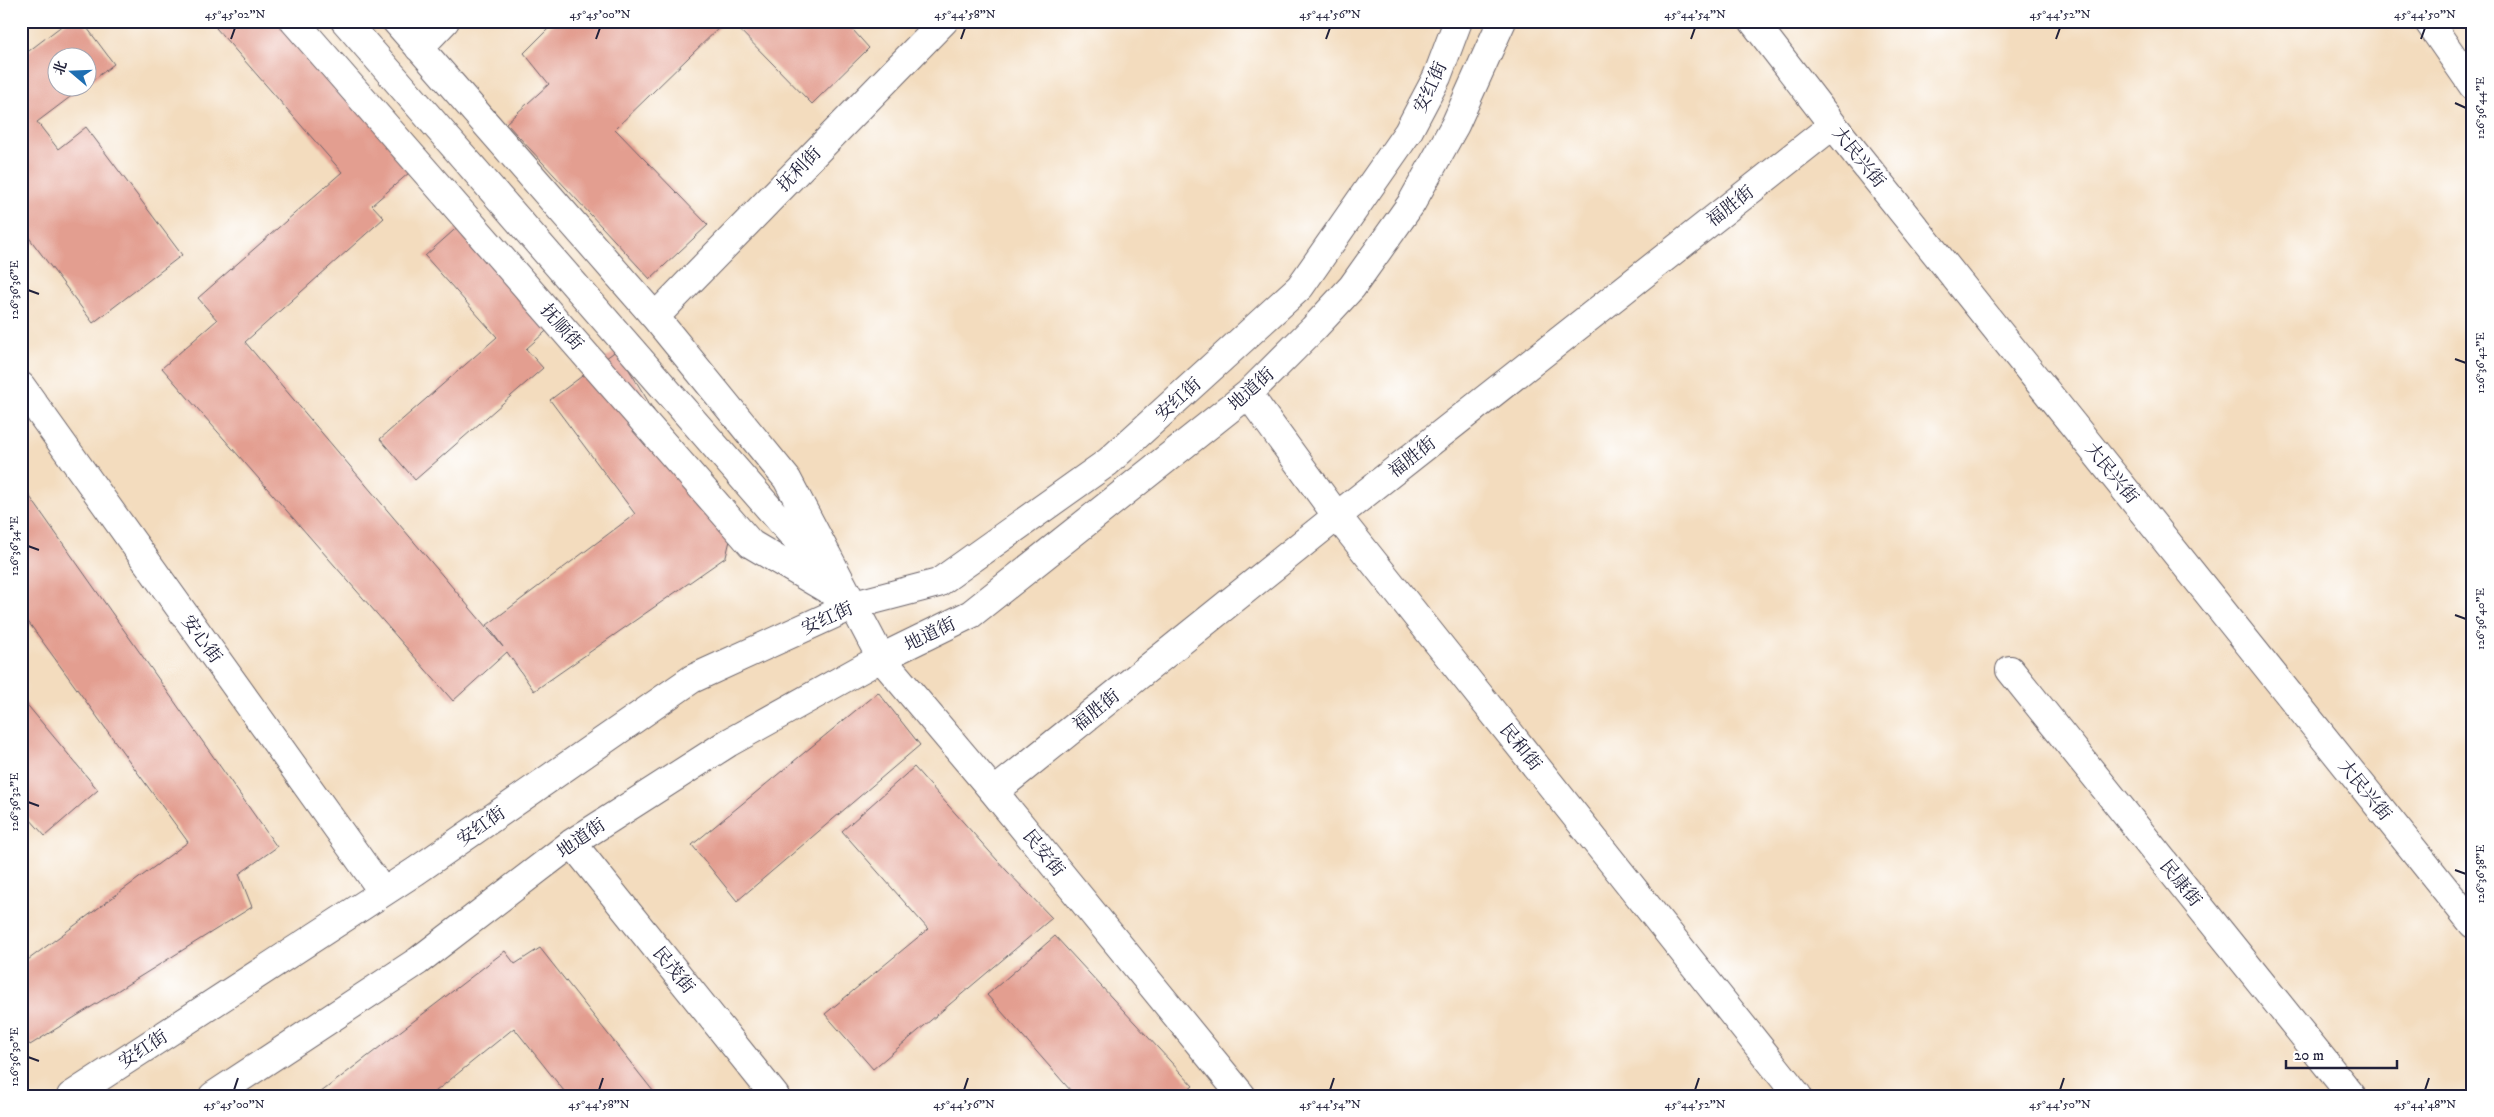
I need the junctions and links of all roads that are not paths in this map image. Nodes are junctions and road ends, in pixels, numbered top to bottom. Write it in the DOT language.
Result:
graph roads {
  1 [pos="294,21"];
  2 [pos="345,21"];
  3 [pos="396,21"];
  4 [pos="445,21"];
  5 [pos="944,21"];
  6 [pos="1458,21"];
  7 [pos="1502,21"];
  8 [pos="1753,21"];
  9 [pos="2428,21"];
  10 [pos="419,48"];
  11 [pos="2473,86"];
  12 [pos="1833,125"];
  13 [pos="655,317"];
  14 [pos="21,386"];
  15 [pos="1248,394"];
  16 [pos="1337,516"];
  17 [pos="854,605"];
  18 [pos="881,658"];
  19 [pos="2010,670"];
  20 [pos="994,792"];
  21 [pos="572,844"];
  22 [pos="384,892"];
  23 [pos="2473,924"];
  24 [pos="71,1096"];
  25 [pos="213,1096"];
  26 [pos="775,1096"];
  27 [pos="1242,1096"];
  28 [pos="1798,1096"];
  29 [pos="2352,1096"];
  1 -- 17 [label="main road, 抚顺街"];
  2 -- 17 [label="main road"];
  3 -- 10 [label="main road"];
  4 -- 10 [label="main road"];
  5 -- 13 [label="main road, 抚利街"];
  6 -- 17 [label="main road, 安红街"];
  7 -- 15 [label="main road, 地道街"];
  8 -- 12 [label="main road, 大民兴街"];
  9 -- 11 [label="main road"];
  10 -- 13 [label="main road"];
  12 -- 16 [label="main road, 福胜街"];
  12 -- 23 [label="main road, 大民兴街"];
  13 -- 17 [label="main road"];
  14 -- 22 [label="main road, 安心街"];
  15 -- 16 [label="main road, 民和街"];
  15 -- 18 [label="main road, 地道街"];
  16 -- 20 [label="main road, 福胜街"];
  16 -- 28 [label="main road, 民和街"];
  17 -- 18 [label="main road, 民安街"];
  17 -- 22 [label="main road, 安红街"];
  18 -- 20 [label="main road, 民安街"];
  18 -- 21 [label="main road, 地道街"];
  19 -- 29 [label="main road, 民康街"];
  20 -- 27 [label="main road, 民安街"];
  21 -- 25 [label="main road, 地道街"];
  21 -- 26 [label="main road, 民茂街"];
  22 -- 24 [label="main road, 安红街"];
}
